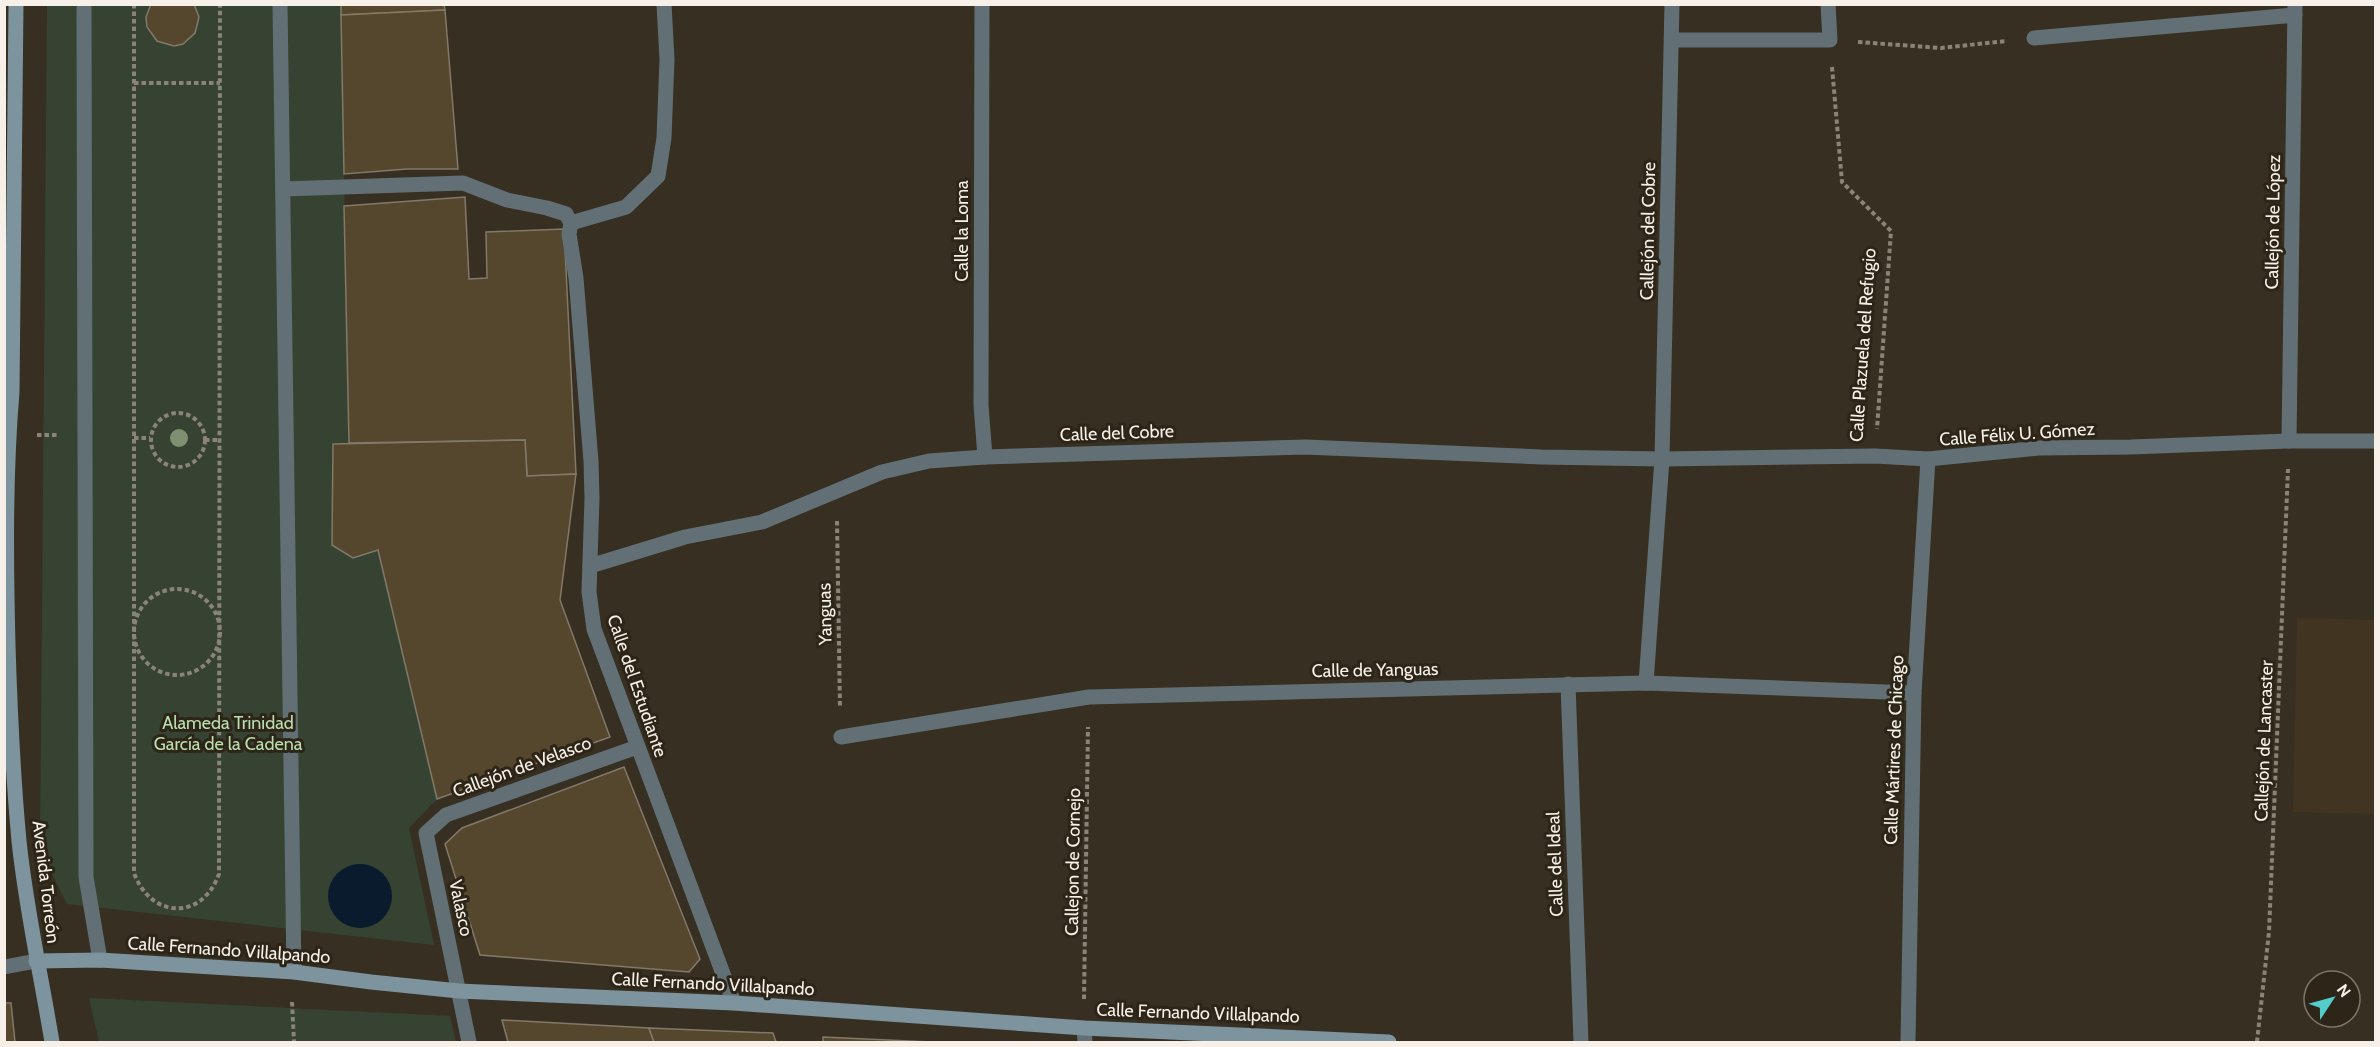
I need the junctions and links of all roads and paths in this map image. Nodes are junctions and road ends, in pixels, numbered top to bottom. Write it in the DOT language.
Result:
graph roads {
  1 [pos="16,4"];
  2 [pos="84,4"];
  3 [pos="134,4"];
  4 [pos="220,4"];
  5 [pos="280,4"];
  6 [pos="664,4"];
  7 [pos="982,4"];
  8 [pos="1672,4"];
  9 [pos="1828,4"];
  10 [pos="2295,10"];
  11 [pos="2034,38"];
  12 [pos="1672,40"];
  13 [pos="1830,40"];
  14 [pos="134,83"];
  15 [pos="220,83"];
  16 [pos="283,189"];
  17 [pos="571,223"];
  18 [pos="8,391"];
  19 [pos="134,438"];
  20 [pos="150,438"];
  21 [pos="205,440"];
  22 [pos="220,440"];
  23 [pos="2289,441"];
  24 [pos="2376,441"];
  25 [pos="1875,456"];
  26 [pos="985,457"];
  27 [pos="1662,459"];
  28 [pos="1929,459"];
  29 [pos="837,490"];
  30 [pos="590,566"];
  31 [pos="134,630"];
  32 [pos="220,634"];
  33 [pos="1646,683"];
  34 [pos="1568,684"];
  35 [pos="1914,693"];
  36 [pos="1089,697"];
  37 [pos="841,737"];
  38 [pos="637,747"];
  39 [pos="426,833"];
  40 [pos="100,960"];
  41 [pos="36,962"];
  42 [pos="4,967"];
  43 [pos="294,972"];
  44 [pos="459,991"];
  45 [pos="291,1001"];
  46 [pos="734,1003"];
  47 [pos="1084,1035"];
  48 [pos="52,1042"];
  49 [pos="294,1042"];
  50 [pos="470,1042"];
  51 [pos="1389,1042"];
  52 [pos="1581,1042"];
  53 [pos="1908,1042"];
  54 [pos="2257,1042"];
  1 -- 18 [label="street, Avenida Torreón"];
  2 -- 40 [label="street"];
  3 -- 14 [label="path"];
  4 -- 15 [label="path"];
  5 -- 16 [label="street"];
  6 -- 17 [label="street"];
  7 -- 26 [label="street, Calle la Loma"];
  8 -- 12 [label="street, Callejón del Cobre"];
  9 -- 13 [label="street"];
  10 -- 11 [label="street"];
  10 -- 23 [label="street, Callejón de López"];
  11 -- 13 [label="path"];
  12 -- 13 [label="street"];
  12 -- 27 [label="street, Callejón del Cobre"];
  13 -- 25 [label="path, Calle Plazuela del Refugio"];
  14 -- 15 [label="path"];
  14 -- 19 [label="path"];
  15 -- 22 [label="path"];
  16 -- 17 [label="street"];
  16 -- 43 [label="street"];
  17 -- 30 [label="street, Calle del Estudiante"];
  18 -- 41 [label="street, Avenida Torreón"];
  19 -- 20 [label="path"];
  19 -- 31 [label="path"];
  20 -- 21 [label="path"];
  20 -- 21 [label="path"];
  21 -- 22 [label="path"];
  22 -- 32 [label="path"];
  23 -- 24 [label="street, Calle Félix U. Gómez"];
  23 -- 28 [label="street, Calle Félix U. Gómez"];
  23 -- 54 [label="path, Callejón de Lancaster"];
  25 -- 27 [label="street, Calle Félix U. Gómez"];
  25 -- 28 [label="street, Calle Félix U. Gómez"];
  26 -- 27 [label="street, Calle del Cobre"];
  26 -- 29 [label="street, Calle del Cobre"];
  27 -- 33 [label="street"];
  28 -- 35 [label="street, Calle Mártires de Chicago"];
  29 -- 30 [label="street, Calle del Cobre"];
  29 -- 37 [label="path, Yanguas"];
  30 -- 38 [label="street, Calle del Estudiante"];
  31 -- 32 [label="path"];
  31 -- 32 [label="path"];
  31 -- 32 [label="path"];
  33 -- 34 [label="street, Calle de Yanguas"];
  33 -- 35 [label="street, Calle de Yanguas"];
  34 -- 36 [label="street, Calle de Yanguas"];
  34 -- 52 [label="street, Calle del Ideal"];
  35 -- 53 [label="street, Calle Mártires de Chicago"];
  36 -- 37 [label="street, Calle de Yanguas"];
  36 -- 47 [label="path, Callejon de Cornejo"];
  38 -- 39 [label="street, Callejón de Velasco"];
  38 -- 46 [label="street, Calle del Estudiante"];
  39 -- 44 [label="street, Valasco"];
  40 -- 41 [label="street, Calle Fernando Villalpando"];
  40 -- 43 [label="street, Calle Fernando Villalpando"];
  41 -- 42 [label="street"];
  41 -- 48 [label="street, Avenida Torreón"];
  43 -- 44 [label="street, Calle Fernando Villalpando"];
  44 -- 46 [label="street, Calle Fernando Villalpando"];
  44 -- 50 [label="street, Valasco"];
  45 -- 49 [label="path"];
  46 -- 47 [label="street, Calle Fernando Villalpando"];
  47 -- 51 [label="street, Calle Fernando Villalpando"];
}
